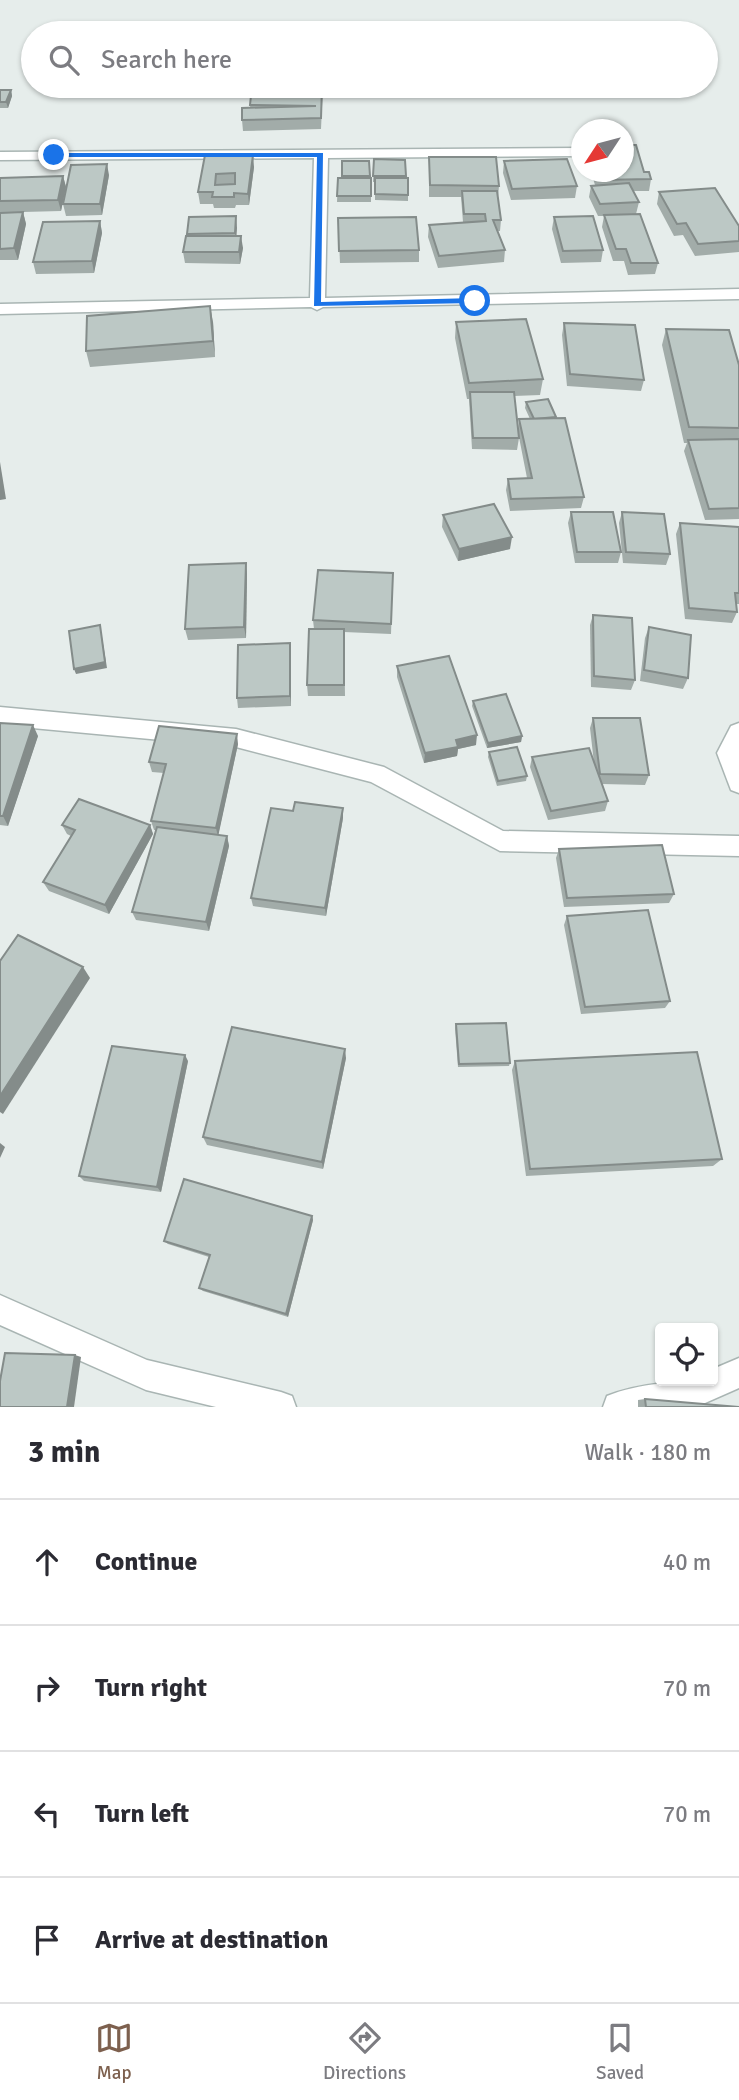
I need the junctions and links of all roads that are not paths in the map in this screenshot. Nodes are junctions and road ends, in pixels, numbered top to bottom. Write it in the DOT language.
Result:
graph roads {
  1 [pos="571,152"];
  2 [pos="321,155"];
  3 [pos="0,156"];
  4 [pos="739,295"];
  5 [pos="317,304"];
  6 [pos="0,309"];
  7 [pos="0,716"];
  8 [pos="739,732"];
  9 [pos="739,783"];
  10 [pos="739,846"];
  11 [pos="0,1310"];
  12 [pos="739,1373"];
  13 [pos="281,1407"];
  14 [pos="618,1407"];
  1 -- 2 [label="street"];
  2 -- 3 [label="street"];
  2 -- 5 [label="street"];
  4 -- 5 [label="street"];
  5 -- 6 [label="street"];
  7 -- 10 [label="street"];
  8 -- 9 [label="street"];
  11 -- 13 [label="street"];
  12 -- 14 [label="street"];
}
